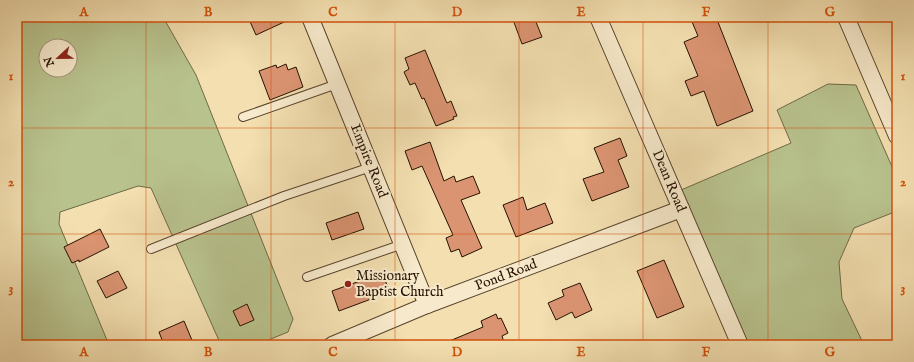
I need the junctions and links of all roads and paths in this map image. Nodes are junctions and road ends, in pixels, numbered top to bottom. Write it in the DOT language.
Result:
graph roads {
  1 [pos="310,17"];
  2 [pos="598,17"];
  3 [pos="846,17"];
  4 [pos="337,84"];
  5 [pos="243,117"];
  6 [pos="897,136"];
  7 [pos="371,167"];
  8 [pos="681,209"];
  9 [pos="403,244"];
  10 [pos="151,249"];
  11 [pos="307,278"];
  12 [pos="427,305"];
  13 [pos="332,345"];
  14 [pos="740,345"];
  1 -- 4 [label="street, Empire Road"];
  2 -- 8 [label="street, Dean Road"];
  3 -- 6 [label="street"];
  4 -- 5 [label="lane"];
  4 -- 7 [label="street, Empire Road"];
  7 -- 9 [label="street, Empire Road"];
  7 -- 10 [label="lane"];
  8 -- 12 [label="street, Pond Road"];
  8 -- 14 [label="street, Dean Road"];
  9 -- 11 [label="lane"];
  9 -- 12 [label="street, Empire Road"];
  12 -- 13 [label="street, Pond Road"];
}
